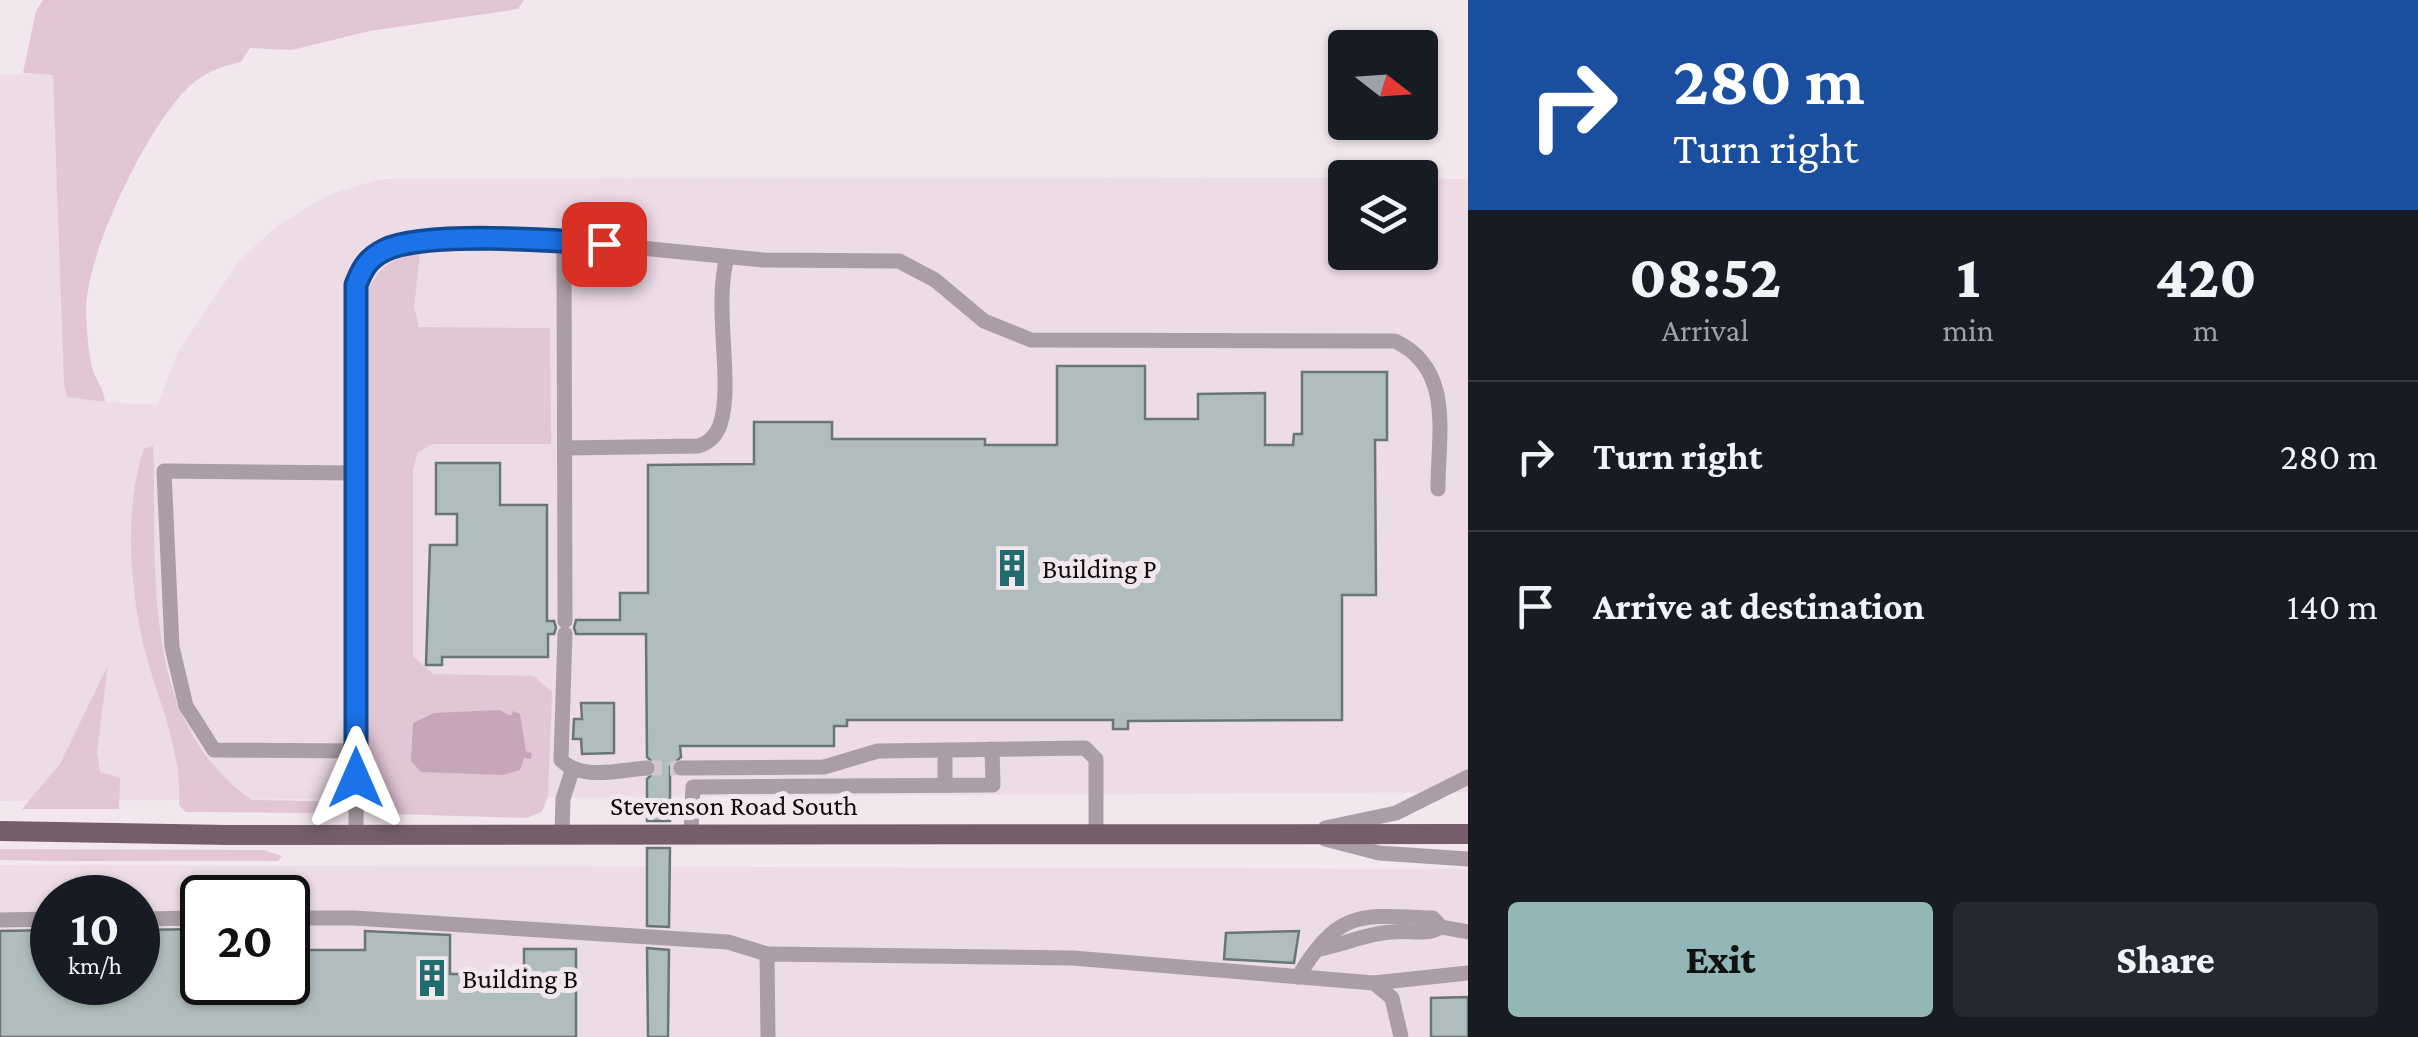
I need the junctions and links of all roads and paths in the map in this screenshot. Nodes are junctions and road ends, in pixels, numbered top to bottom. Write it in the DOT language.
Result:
graph roads {
  1 [pos="564,243"];
  2 [pos="727,258"];
  3 [pos="565,448"];
  4 [pos="356,472"];
  5 [pos="1438,489"];
  6 [pos="562,744"];
  7 [pos="992,749"];
  8 [pos="944,750"];
  9 [pos="356,751"];
  10 [pos="647,768"];
  11 [pos="681,768"];
  12 [pos="572,770"];
  13 [pos="596,771"];
  14 [pos="1468,777"];
  15 [pos="945,785"];
  16 [pos="0,831"];
  17 [pos="356,832"];
  18 [pos="562,832"];
  19 [pos="691,832"];
  20 [pos="1096,833"];
  21 [pos="1302,833"];
  22 [pos="1468,834"];
  23 [pos="1468,859"];
  24 [pos="310,918"];
  25 [pos="30,919"];
  26 [pos="0,920"];
  27 [pos="1468,932"];
  28 [pos="767,954"];
  29 [pos="1468,973"];
  30 [pos="1298,977"];
  31 [pos="1374,983"];
  32 [pos="768,1037"];
  33 [pos="1402,1037"];
  1 -- 2 [label="lane"];
  1 -- 3 [label="lane"];
  1 -- 4 [label="lane"];
  2 -- 3 [label="lane"];
  2 -- 5 [label="lane"];
  3 -- 6 [label="lane"];
  4 -- 9 [label="lane"];
  4 -- 9 [label="lane"];
  6 -- 12 [label="lane"];
  6 -- 13 [label="lane"];
  7 -- 8 [label="lane"];
  7 -- 15 [label="lane"];
  7 -- 20 [label="lane"];
  8 -- 11 [label="lane"];
  8 -- 15 [label="lane"];
  9 -- 17 [label="lane"];
  10 -- 13 [label="lane"];
  12 -- 13 [label="lane"];
  12 -- 18 [label="lane"];
  14 -- 21 [label="lane"];
  15 -- 19 [label="lane"];
  16 -- 17 [label="main road, Stevenson Road South"];
  17 -- 18 [label="main road, Stevenson Road South"];
  18 -- 19 [label="main road, Stevenson Road South"];
  19 -- 20 [label="main road, Stevenson Road South"];
  20 -- 21 [label="main road, Stevenson Road South"];
  21 -- 22 [label="main road, Stevenson Road South"];
  21 -- 23 [label="lane"];
  24 -- 28 [label="lane"];
  25 -- 26 [label="lane"];
  27 -- 30 [label="lane"];
  28 -- 30 [label="lane"];
  28 -- 32 [label="lane"];
  29 -- 31 [label="lane"];
  30 -- 31 [label="lane"];
  31 -- 33 [label="lane"];
}
